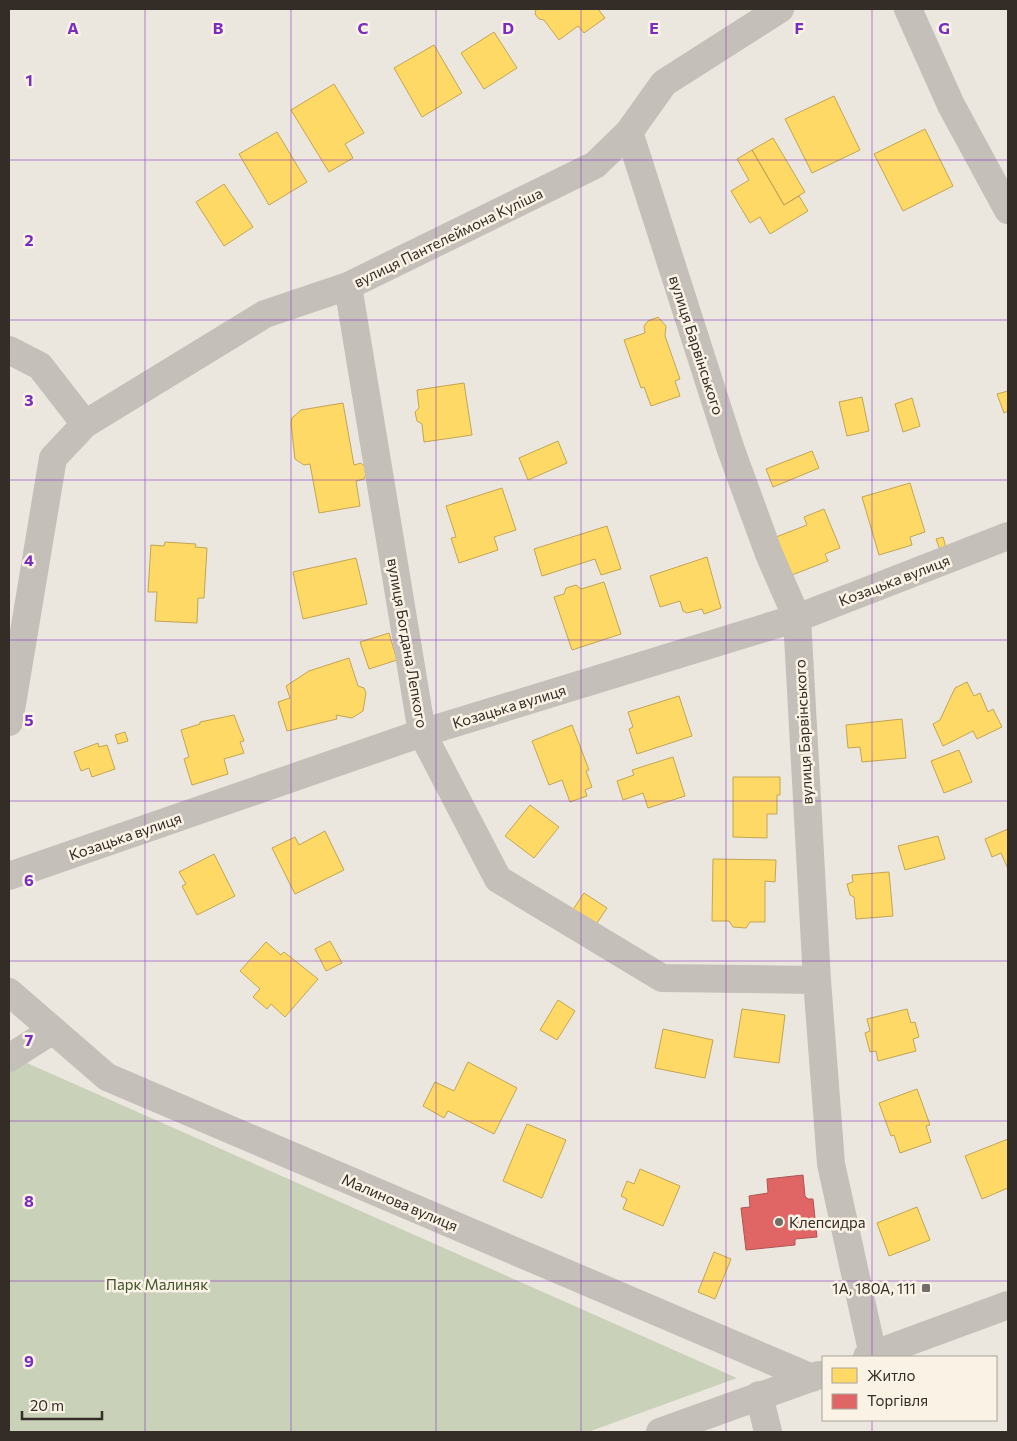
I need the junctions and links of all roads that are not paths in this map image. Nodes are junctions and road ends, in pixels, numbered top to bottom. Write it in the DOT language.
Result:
graph roads {
  1 [pos="780,9"];
  2 [pos="908,9"];
  3 [pos="630,132"];
  4 [pos="1008,210"];
  5 [pos="348,286"];
  6 [pos="9,350"];
  7 [pos="85,424"];
  8 [pos="1008,536"];
  9 [pos="797,618"];
  10 [pos="9,722"];
  11 [pos="422,733"];
  12 [pos="9,876"];
  13 [pos="817,980"];
  14 [pos="9,992"];
  15 [pos="53,1030"];
  16 [pos="9,1058"];
  17 [pos="1008,1305"];
  18 [pos="870,1356"];
  19 [pos="818,1376"];
  20 [pos="759,1395"];
  21 [pos="660,1432"];
  22 [pos="768,1432"];
  1 -- 3 [label="street, вулиця Пантелеймона Куліша"];
  2 -- 4 [label="street"];
  3 -- 5 [label="street, вулиця Пантелеймона Куліша"];
  3 -- 9 [label="street, вулиця Барвінського"];
  5 -- 7 [label="street, вулиця Пантелеймона Куліша"];
  5 -- 11 [label="street, вулиця Богдана Лепкого"];
  6 -- 7 [label="street"];
  7 -- 10 [label="street"];
  8 -- 9 [label="street, Козацька вулиця"];
  9 -- 11 [label="street, Козацька вулиця"];
  9 -- 13 [label="street, вулиця Барвінського"];
  11 -- 12 [label="street, Козацька вулиця"];
  11 -- 13 [label="street, вулиця Богдана Лепкого"];
  13 -- 18 [label="street, вулиця Барвінського"];
  14 -- 15 [label="street, Малинова вулиця"];
  15 -- 16 [label="street"];
  15 -- 19 [label="street, Малинова вулиця"];
  17 -- 18 [label="street"];
  19 -- 20 [label="street"];
  20 -- 21 [label="street"];
  20 -- 22 [label="street"];
}
